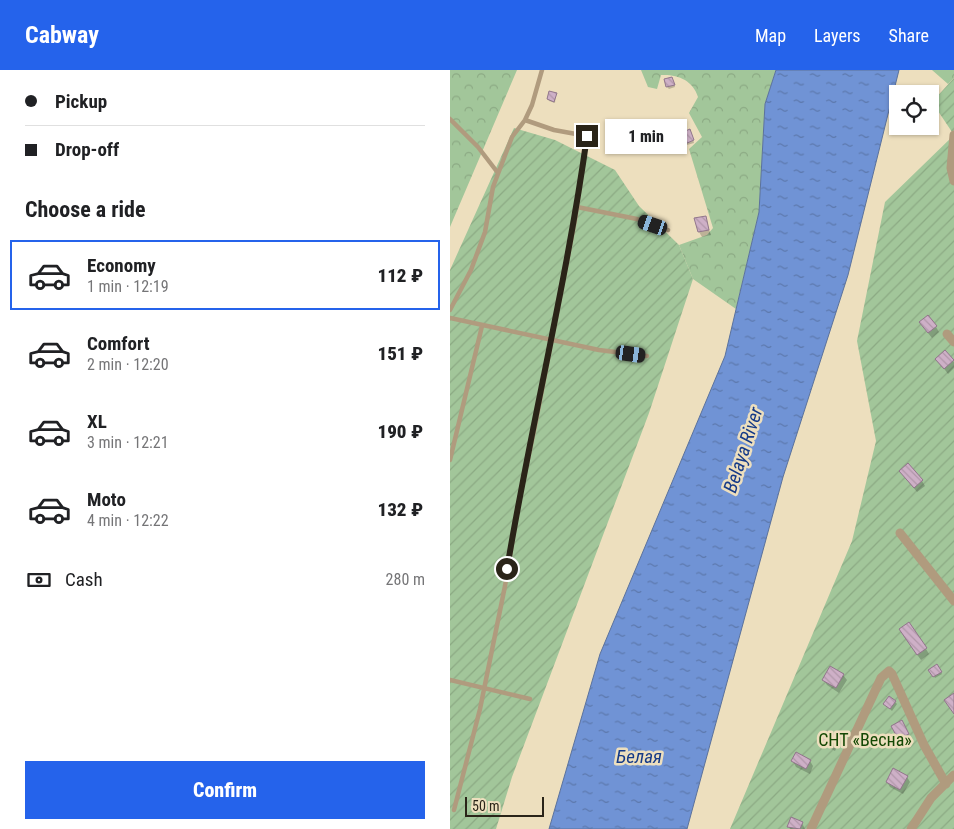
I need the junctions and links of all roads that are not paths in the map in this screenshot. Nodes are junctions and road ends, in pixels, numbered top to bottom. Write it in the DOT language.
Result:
graph roads {
  1 [pos="542,70"];
  2 [pos="450,119"];
  3 [pos="525,120"];
  4 [pos="954,135"];
  5 [pos="498,173"];
  6 [pos="954,181"];
  7 [pos="577,206"];
  8 [pos="668,230"];
  9 [pos="450,310"];
  10 [pos="450,318"];
  11 [pos="482,326"];
  12 [pos="948,334"];
  13 [pos="551,339"];
  14 [pos="954,342"];
  15 [pos="646,356"];
  16 [pos="450,460"];
  17 [pos="900,533"];
  18 [pos="954,601"];
  19 [pos="450,680"];
  20 [pos="483,688"];
  21 [pos="530,699"];
  22 [pos="954,775"];
  23 [pos="946,784"];
  24 [pos="454,810"];
  25 [pos="811,829"];
  26 [pos="911,829"];
  1 -- 3 [label="lane"];
  2 -- 5 [label="lane"];
  3 -- 5 [label="lane"];
  3 -- 7 [label="lane"];
  4 -- 6 [label="street"];
  5 -- 9 [label="lane"];
  7 -- 8 [label="lane"];
  7 -- 13 [label="lane"];
  10 -- 11 [label="lane"];
  11 -- 13 [label="lane"];
  11 -- 16 [label="lane"];
  12 -- 14 [label="street"];
  13 -- 15 [label="lane"];
  13 -- 20 [label="lane"];
  17 -- 18 [label="street"];
  19 -- 20 [label="lane"];
  20 -- 21 [label="lane"];
  20 -- 24 [label="lane"];
  22 -- 23 [label="street"];
  23 -- 25 [label="street"];
  23 -- 26 [label="street"];
}
